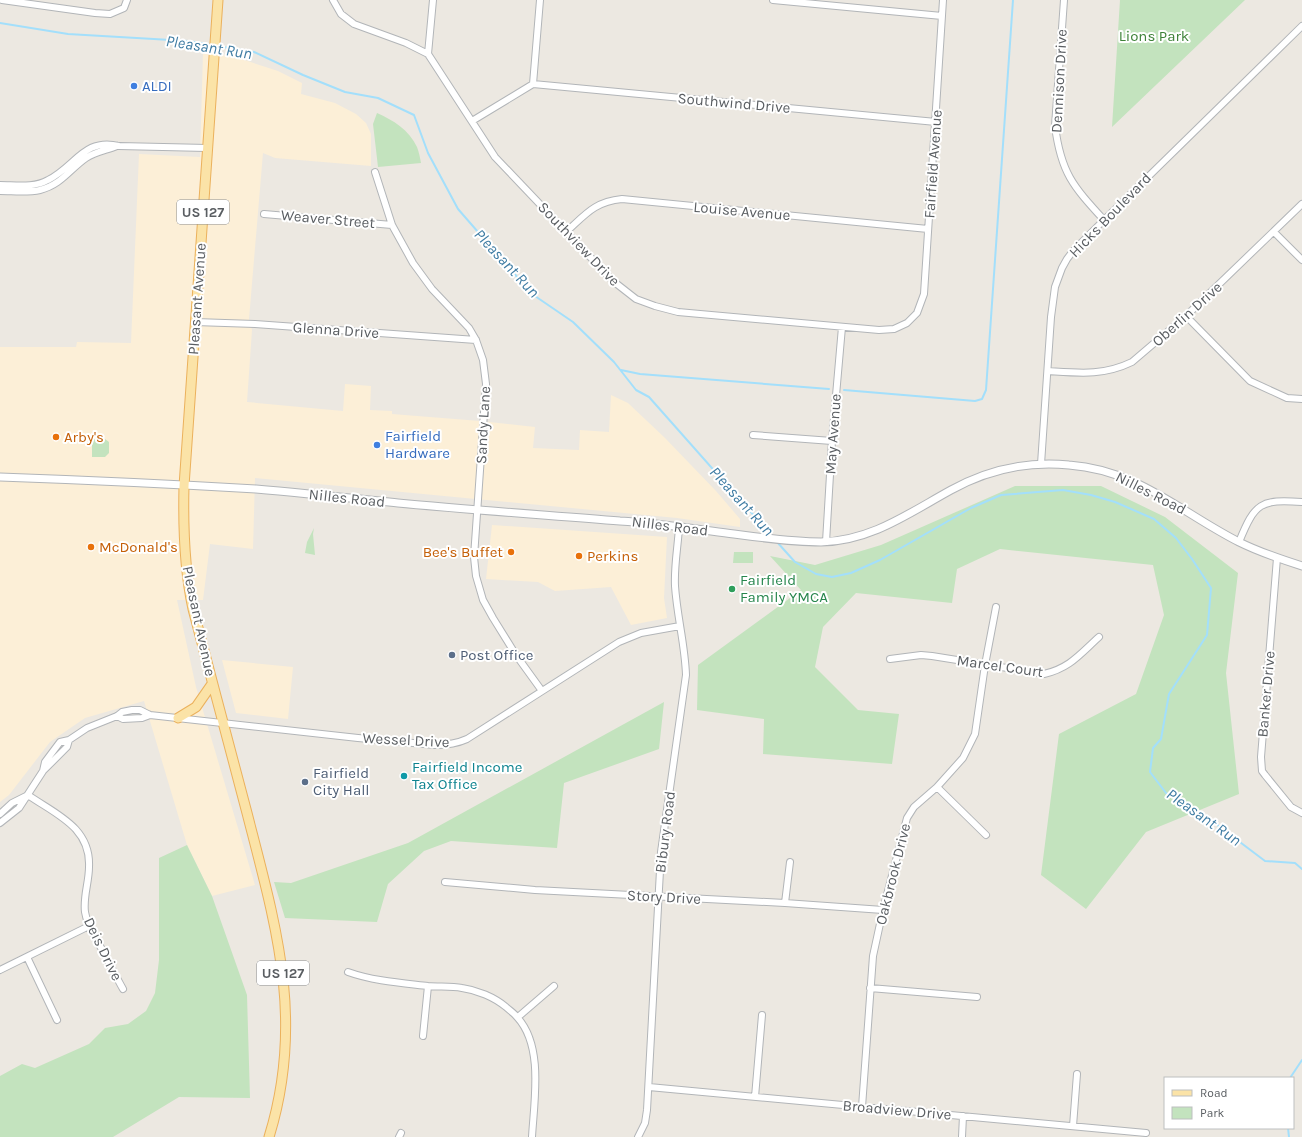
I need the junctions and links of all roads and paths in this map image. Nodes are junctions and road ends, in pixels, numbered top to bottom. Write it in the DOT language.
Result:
graph roads {
  1 [pos="2,0"];
  2 [pos="127,0"];
  3 [pos="218,0"];
  4 [pos="333,0"];
  5 [pos="433,0"];
  6 [pos="540,0"];
  7 [pos="773,0"];
  8 [pos="943,0"];
  9 [pos="1064,0"];
  10 [pos="942,16"];
  11 [pos="1302,26"];
  12 [pos="428,54"];
  13 [pos="533,84"];
  14 [pos="472,121"];
  15 [pos="936,122"];
  16 [pos="119,146"];
  17 [pos="207,148"];
  18 [pos="375,172"];
  19 [pos="0,185"];
  20 [pos="0,191"];
  21 [pos="1302,204"];
  22 [pos="264,214"];
  23 [pos="1104,220"];
  24 [pos="392,224"];
  25 [pos="928,229"];
  26 [pos="566,232"];
  27 [pos="1274,232"];
  28 [pos="1302,260"];
  29 [pos="1186,316"];
  30 [pos="195,322"];
  31 [pos="907,323"];
  32 [pos="842,327"];
  33 [pos="476,340"];
  34 [pos="1048,371"];
  35 [pos="1302,399"];
  36 [pos="753,434"];
  37 [pos="832,442"];
  38 [pos="1041,464"];
  39 [pos="0,476"];
  40 [pos="184,486"];
  41 [pos="1302,502"];
  42 [pos="478,510"];
  43 [pos="679,527"];
  44 [pos="826,542"];
  45 [pos="1239,542"];
  46 [pos="1277,558"];
  47 [pos="1302,566"];
  48 [pos="996,608"];
  49 [pos="680,626"];
  50 [pos="1098,637"];
  51 [pos="890,659"];
  52 [pos="985,665"];
  53 [pos="212,684"];
  54 [pos="542,691"];
  55 [pos="178,718"];
  56 [pos="223,723"];
  57 [pos="937,787"];
  58 [pos="28,795"];
  59 [pos="1302,813"];
  60 [pos="0,814"];
  61 [pos="0,823"];
  62 [pos="986,835"];
  63 [pos="790,862"];
  64 [pos="445,882"];
  65 [pos="659,897"];
  66 [pos="785,903"];
  67 [pos="883,910"];
  68 [pos="89,926"];
  69 [pos="27,957"];
  70 [pos="0,962"];
  71 [pos="1,969"];
  72 [pos="348,972"];
  73 [pos="428,986"];
  74 [pos="554,986"];
  75 [pos="870,988"];
  76 [pos="123,989"];
  77 [pos="977,997"];
  78 [pos="762,1015"];
  79 [pos="518,1017"];
  80 [pos="57,1020"];
  81 [pos="423,1036"];
  82 [pos="1077,1074"];
  83 [pos="649,1087"];
  84 [pos="755,1097"];
  85 [pos="862,1107"];
  86 [pos="963,1116"];
  87 [pos="1073,1126"];
  88 [pos="1146,1133"];
  89 [pos="269,1137"];
  90 [pos="532,1137"];
  91 [pos="638,1137"];
  92 [pos="962,1137"];
  1 -- 2 [label="street"];
  3 -- 17 [label="main road, Pleasant Avenue / US 127"];
  4 -- 12 [label="street"];
  5 -- 12 [label="street"];
  6 -- 13 [label="street"];
  7 -- 10 [label="street"];
  8 -- 10 [label="street, Fairfield Avenue"];
  9 -- 23 [label="street, Dennison Drive"];
  10 -- 15 [label="street, Fairfield Avenue"];
  11 -- 23 [label="street, Hicks Boulevard"];
  12 -- 14 [label="street, Southview Drive"];
  13 -- 14 [label="street"];
  13 -- 15 [label="street, Southwind Drive"];
  14 -- 26 [label="street, Southview Drive"];
  15 -- 25 [label="street, Fairfield Avenue"];
  16 -- 17 [label="street"];
  16 -- 19 [label="street"];
  16 -- 20 [label="street"];
  17 -- 30 [label="main road, Pleasant Avenue / US 127"];
  18 -- 24 [label="street, Sandy Lane"];
  21 -- 27 [label="street, Oberlin Drive"];
  22 -- 24 [label="street, Weaver Street"];
  23 -- 34 [label="street, Hicks Boulevard"];
  24 -- 33 [label="street, Sandy Lane"];
  25 -- 26 [label="street, Louise Avenue"];
  25 -- 31 [label="street, Fairfield Avenue"];
  26 -- 32 [label="street, Southview Drive"];
  27 -- 28 [label="street"];
  27 -- 29 [label="street, Oberlin Drive"];
  29 -- 34 [label="street, Oberlin Drive"];
  29 -- 35 [label="street"];
  30 -- 33 [label="street, Glenna Drive"];
  30 -- 40 [label="main road, Pleasant Avenue / US 127"];
  31 -- 32 [label="street, Southview Drive"];
  32 -- 37 [label="street, May Avenue"];
  33 -- 42 [label="street, Sandy Lane"];
  34 -- 38 [label="street, Hicks Boulevard"];
  36 -- 37 [label="street"];
  37 -- 44 [label="street, May Avenue"];
  38 -- 44 [label="street, Nilles Road"];
  38 -- 45 [label="street, Nilles Road"];
  39 -- 40 [label="street, Nilles Road"];
  40 -- 42 [label="street, Nilles Road"];
  40 -- 53 [label="main road, Pleasant Avenue / US 127"];
  41 -- 45 [label="street"];
  42 -- 43 [label="street, Nilles Road"];
  42 -- 54 [label="street, Sandy Lane"];
  43 -- 44 [label="street, Nilles Road"];
  43 -- 49 [label="street, Bibury Road"];
  45 -- 46 [label="street, Nilles Road"];
  46 -- 47 [label="street, Nilles Road"];
  46 -- 59 [label="street, Banker Drive"];
  48 -- 52 [label="street, Oakbrook Drive"];
  49 -- 54 [label="street, Wessel Drive"];
  49 -- 65 [label="street, Bibury Road"];
  50 -- 52 [label="street, Marcel Court"];
  51 -- 52 [label="street, Marcel Court"];
  52 -- 57 [label="street, Oakbrook Drive"];
  53 -- 55 [label="main road"];
  53 -- 56 [label="main road, Pleasant Avenue / US 127"];
  54 -- 56 [label="street, Wessel Drive"];
  55 -- 56 [label="street, Wessel Drive"];
  55 -- 58 [label="street, Wessel Drive"];
  56 -- 89 [label="main road, Pleasant Avenue / US 127"];
  57 -- 62 [label="street"];
  57 -- 67 [label="street, Oakbrook Drive"];
  58 -- 60 [label="street, Wessel Drive"];
  58 -- 61 [label="street, Wessel Drive"];
  58 -- 68 [label="street, Deis Drive"];
  63 -- 66 [label="street"];
  64 -- 65 [label="street, Story Drive"];
  65 -- 66 [label="street, Story Drive"];
  65 -- 83 [label="street, Bibury Road"];
  66 -- 67 [label="street, Story Drive"];
  67 -- 75 [label="street, Oakbrook Drive"];
  68 -- 69 [label="street"];
  68 -- 76 [label="street, Deis Drive"];
  69 -- 71 [label="street"];
  69 -- 80 [label="street"];
  70 -- 71 [label="street"];
  72 -- 73 [label="street"];
  73 -- 79 [label="street"];
  73 -- 81 [label="street"];
  74 -- 79 [label="street"];
  75 -- 77 [label="street"];
  75 -- 85 [label="street, Oakbrook Drive"];
  78 -- 84 [label="street"];
  79 -- 90 [label="street"];
  82 -- 87 [label="street"];
  83 -- 84 [label="street, Broadview Drive"];
  83 -- 91 [label="street, Bibury Road"];
  84 -- 85 [label="street, Broadview Drive"];
  85 -- 86 [label="street, Broadview Drive"];
  86 -- 87 [label="street, Broadview Drive"];
  86 -- 92 [label="street"];
  87 -- 88 [label="street, Broadview Drive"];
}
